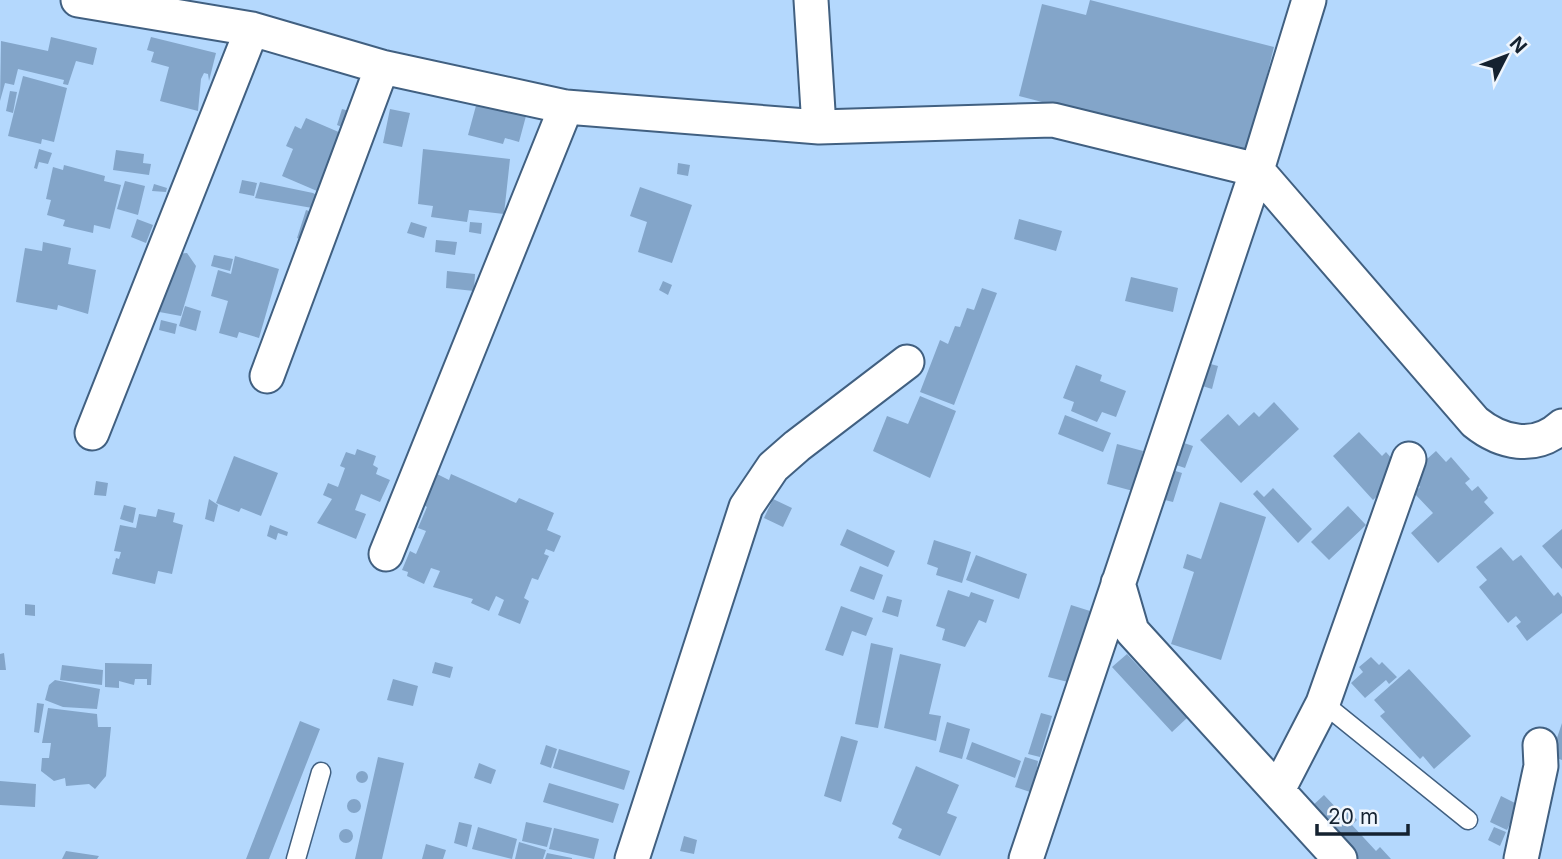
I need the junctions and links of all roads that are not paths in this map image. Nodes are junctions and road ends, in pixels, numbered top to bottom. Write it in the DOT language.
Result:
graph roads {
  1 [pos="78,0"];
  2 [pos="811,0"];
  3 [pos="1309,0"];
  4 [pos="252,29"];
  5 [pos="382,67"];
  6 [pos="566,107"];
  7 [pos="819,127"];
  8 [pos="1257,170"];
  9 [pos="907,362"];
  10 [pos="267,376"];
  11 [pos="1562,426"];
  12 [pos="92,433"];
  13 [pos="1409,459"];
  14 [pos="386,554"];
  15 [pos="1118,583"];
  16 [pos="1323,704"];
  17 [pos="1540,745"];
  18 [pos="321,772"];
  19 [pos="1278,790"];
  20 [pos="1468,820"];
  21 [pos="296,859"];
  22 [pos="632,859"];
  23 [pos="1026,859"];
  24 [pos="1340,859"];
  25 [pos="1521,859"];
  1 -- 4 [label="street"];
  2 -- 7 [label="street"];
  3 -- 8 [label="street"];
  4 -- 5 [label="street"];
  4 -- 12 [label="street"];
  5 -- 6 [label="street"];
  5 -- 10 [label="street"];
  6 -- 7 [label="street"];
  6 -- 14 [label="street"];
  7 -- 8 [label="street"];
  8 -- 11 [label="street"];
  8 -- 15 [label="street"];
  9 -- 22 [label="street"];
  13 -- 16 [label="street"];
  15 -- 19 [label="street"];
  15 -- 23 [label="street"];
  16 -- 19 [label="street"];
  16 -- 20 [label="lane"];
  17 -- 25 [label="street"];
  18 -- 21 [label="lane"];
  19 -- 24 [label="street"];
}
